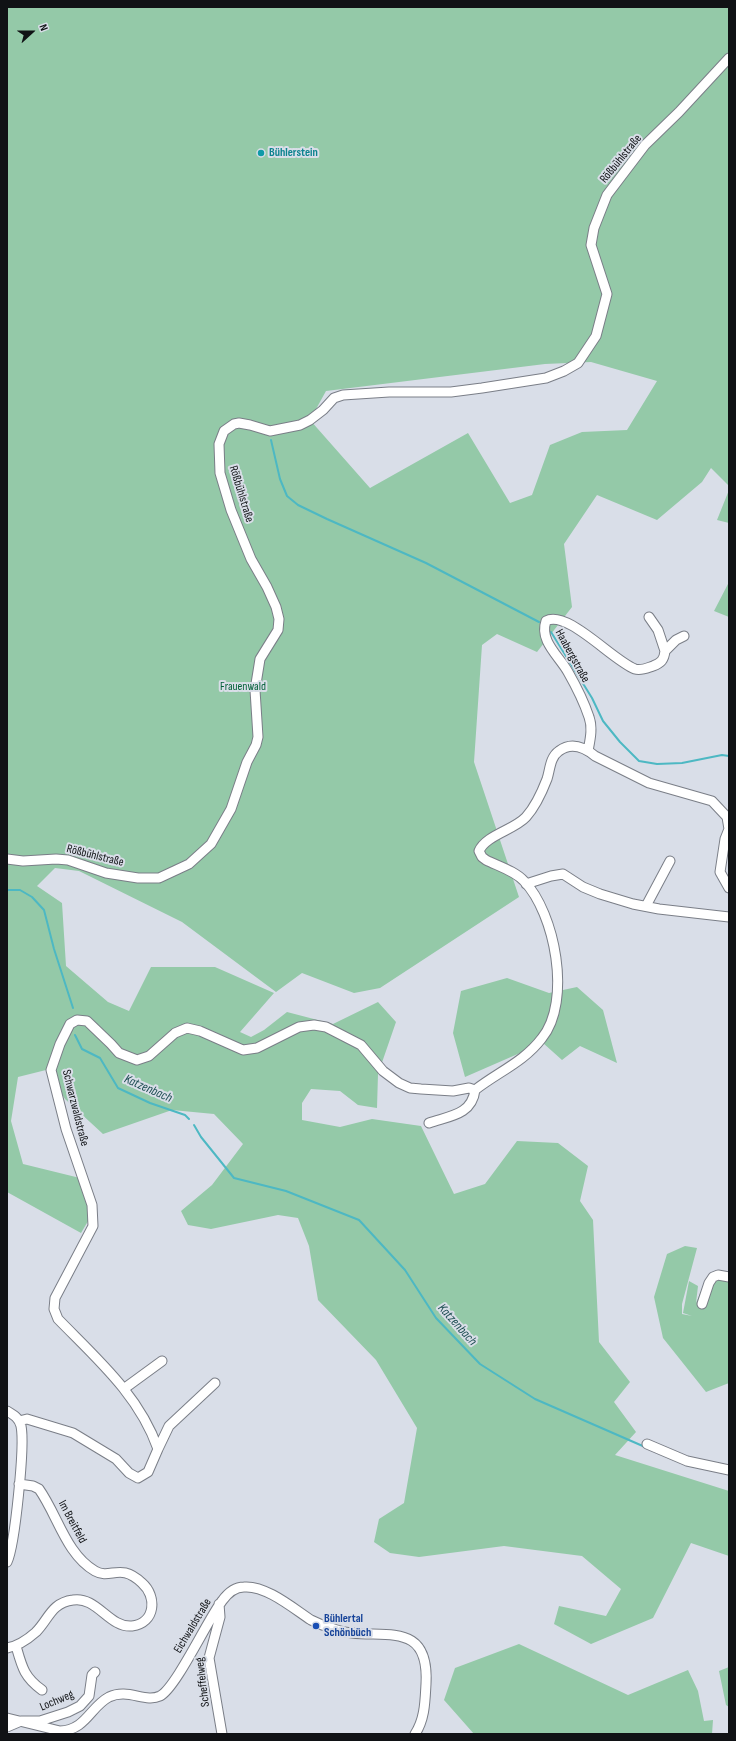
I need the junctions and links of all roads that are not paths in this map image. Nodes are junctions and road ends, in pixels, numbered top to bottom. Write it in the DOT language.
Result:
graph roads {
  1 [pos="729,58"];
  2 [pos="649,617"];
  3 [pos="684,636"];
  4 [pos="665,651"];
  5 [pos="588,751"];
  6 [pos="7,859"];
  7 [pos="670,861"];
  8 [pos="526,884"];
  9 [pos="729,888"];
  10 [pos="646,906"];
  11 [pos="729,917"];
  12 [pos="475,1090"];
  13 [pos="429,1123"];
  14 [pos="729,1277"];
  15 [pos="702,1304"];
  16 [pos="162,1361"];
  17 [pos="215,1383"];
  18 [pos="125,1388"];
  19 [pos="7,1410"];
  20 [pos="19,1421"];
  21 [pos="648,1444"];
  22 [pos="158,1449"];
  23 [pos="729,1470"];
  24 [pos="19,1484"];
  25 [pos="7,1562"];
  26 [pos="219,1604"];
  27 [pos="12,1647"];
  28 [pos="96,1672"];
  29 [pos="42,1690"];
  30 [pos="7,1718"];
  31 [pos="21,1721"];
  32 [pos="7,1727"];
  33 [pos="222,1734"];
  34 [pos="415,1734"];
  1 -- 6 [label="street, Rößbühlstraße"];
  2 -- 4 [label="street"];
  3 -- 4 [label="street, Haabergstraße"];
  4 -- 5 [label="street, Haabergstraße"];
  5 -- 8 [label="street"];
  5 -- 9 [label="street"];
  7 -- 10 [label="street"];
  8 -- 10 [label="street"];
  8 -- 12 [label="street"];
  10 -- 11 [label="street"];
  12 -- 13 [label="street"];
  12 -- 18 [label="street, Schwarzwaldstraße"];
  14 -- 15 [label="street"];
  16 -- 18 [label="street"];
  17 -- 22 [label="street"];
  18 -- 22 [label="street, Schwarzwaldstraße"];
  19 -- 20 [label="street"];
  20 -- 22 [label="street"];
  20 -- 24 [label="street"];
  21 -- 23 [label="street"];
  24 -- 25 [label="street"];
  24 -- 27 [label="street, Im Breitfeld"];
  26 -- 31 [label="street, Eichwaldstraße"];
  26 -- 33 [label="street, Scheffelweg"];
  26 -- 34 [label="street, Eichwaldstraße"];
  27 -- 29 [label="street, Im Breitfeld"];
  28 -- 31 [label="street, Lochweg"];
  30 -- 31 [label="street, Eichwaldstraße"];
  31 -- 32 [label="street, Lochweg"];
}
